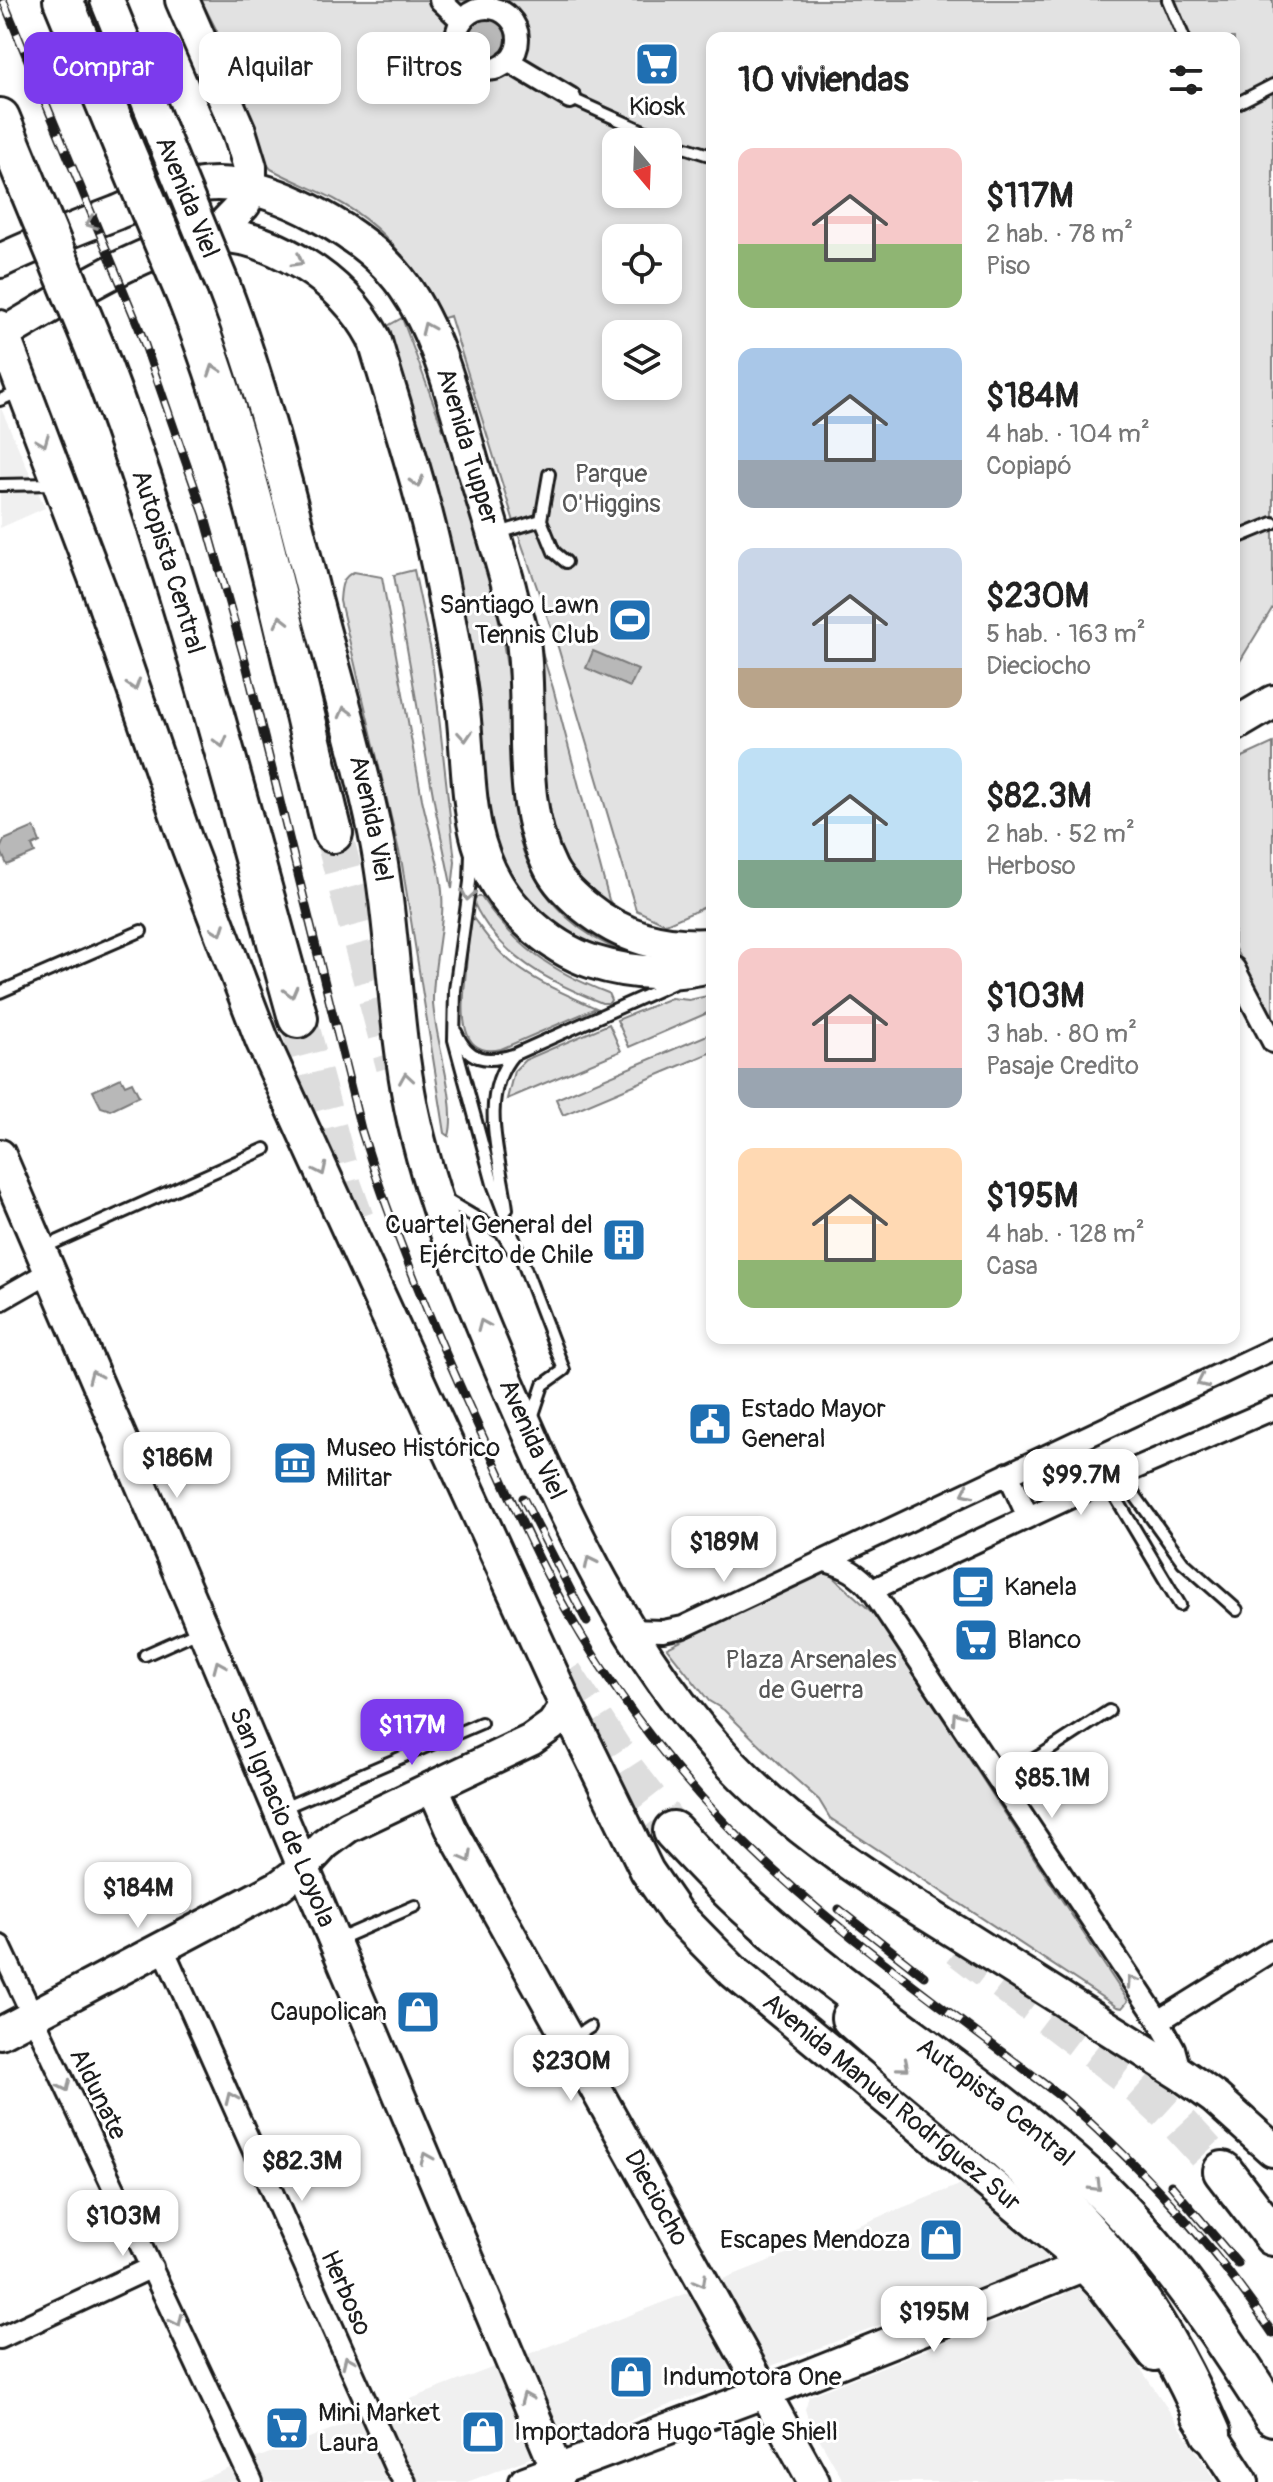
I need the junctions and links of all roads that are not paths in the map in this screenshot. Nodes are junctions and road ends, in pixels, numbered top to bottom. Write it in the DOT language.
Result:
graph roads {
  1 [pos="63,0"];
  2 [pos="107,0"];
  3 [pos="182,0"];
  4 [pos="440,0"];
  5 [pos="1168,0"];
  6 [pos="462,21"];
  7 [pos="1181,32"];
  8 [pos="508,61"];
  9 [pos="1273,85"];
  10 [pos="570,98"];
  11 [pos="1240,102"];
  12 [pos="0,118"];
  13 [pos="637,128"];
  14 [pos="682,146"];
  15 [pos="706,154"];
  16 [pos="248,188"];
  17 [pos="207,238"];
  18 [pos="0,261"];
  19 [pos="1,333"];
  20 [pos="12,395"];
  21 [pos="549,474"];
  22 [pos="60,484"];
  23 [pos="0,485"];
  24 [pos="541,520"];
  25 [pos="1273,523"];
  26 [pos="494,535"];
  27 [pos="1240,537"];
  28 [pos="566,562"];
  29 [pos="1273,702"];
  30 [pos="1251,720"];
  31 [pos="472,818"];
  32 [pos="333,833"];
  33 [pos="141,931"];
  34 [pos="706,945"];
  35 [pos="706,967"];
  36 [pos="706,969"];
  37 [pos="1240,979"];
  38 [pos="0,992"];
  39 [pos="298,1018"];
  40 [pos="452,1022"];
  41 [pos="1273,1042"];
  42 [pos="513,1055"];
  43 [pos="265,1149"];
  44 [pos="0,1155"];
  45 [pos="433,1193"];
  46 [pos="508,1222"];
  47 [pos="44,1261"];
  48 [pos="522,1265"];
  49 [pos="0,1300"];
  50 [pos="1273,1349"];
  51 [pos="1273,1409"];
  52 [pos="528,1431"];
  53 [pos="1008,1473"];
  54 [pos="1115,1477"];
  55 [pos="1028,1517"];
  56 [pos="825,1561"];
  57 [pos="872,1590"];
  58 [pos="1180,1605"];
  59 [pos="1237,1610"];
  60 [pos="203,1629"];
  61 [pos="628,1630"];
  62 [pos="145,1655"];
  63 [pos="566,1705"];
  64 [pos="1109,1711"];
  65 [pos="481,1723"];
  66 [pos="999,1779"];
  67 [pos="433,1787"];
  68 [pos="280,1810"];
  69 [pos="673,1831"];
  70 [pos="304,1867"];
  71 [pos="415,1906"];
  72 [pos="751,1911"];
  73 [pos="335,1941"];
  74 [pos="0,1946"];
  75 [pos="163,1948"];
  76 [pos="1273,1950"];
  77 [pos="32,2016"];
  78 [pos="1159,2021"];
  79 [pos="0,2033"];
  80 [pos="1181,2074"];
  81 [pos="1273,2150"];
  82 [pos="1273,2200"];
  83 [pos="1273,2236"];
  84 [pos="1085,2265"];
  85 [pos="152,2267"];
  86 [pos="0,2338"];
  87 [pos="763,2393"];
  88 [pos="1273,2416"];
  89 [pos="1211,2433"];
  90 [pos="557,2476"];
  91 [pos="252,2482"];
  92 [pos="405,2482"];
  93 [pos="525,2482"];
  94 [pos="814,2482"];
  95 [pos="1242,2482"];
  32 -- 1 [label="highway, one-way, bridge"];
  45 -- 2 [label="main road, Avenida Viel, one-way, bridge"];
  3 -- 16 [label="main road"];
  4 -- 6 [label="street"];
  5 -- 7 [label="lane"];
  6 -- 8 [label="street"];
  6 -- 8 [label="street"];
  8 -- 10 [label="street"];
  9 -- 11 [label="lane"];
  10 -- 13 [label="lane"];
  12 -- 39 [label="highway, Autopista Central, one-way, bridge"];
  14 -- 15 [label="lane"];
  16 -- 17 [label="main road"];
  16 -- 18 [label="main road, Avenida Tupper, one-way"];
  26 -- 16 [label="main road, Avenida Tupper, one-way"];
  17 -- 19 [label="main road"];
  17 -- 31 [label="main road, one-way"];
  19 -- 20 [label="main road"];
  20 -- 22 [label="main road, one-way"];
  21 -- 24 [label="lane"];
  22 -- 23 [label="lane"];
  22 -- 63 [label="main road, one-way"];
  24 -- 26 [label="lane"];
  24 -- 28 [label="lane"];
  25 -- 27 [label="lane"];
  26 -- 34 [label="main road, Avenida Tupper"];
  29 -- 30 [label="main road"];
  31 -- 35 [label="main road"];
  31 -- 40 [label="lane, one-way"];
  33 -- 38 [label="lane"];
  36 -- 42 [label="lane"];
  37 -- 41 [label="street"];
  40 -- 42 [label="lane"];
  40 -- 46 [label="lane"];
  42 -- 46 [label="lane"];
  43 -- 47 [label="lane"];
  44 -- 47 [label="street, San Ignacio de Loyola"];
  45 -- 48 [label="lane"];
  52 -- 45 [label="main road, Avenida Viel, one-way"];
  46 -- 48 [label="lane"];
  47 -- 49 [label="street"];
  60 -- 47 [label="street, San Ignacio de Loyola, one-way"];
  48 -- 52 [label="lane"];
  50 -- 53 [label="street, one-way"];
  51 -- 54 [label="street"];
  61 -- 52 [label="main road, Avenida Viel, one-way"];
  53 -- 55 [label="street"];
  53 -- 56 [label="street, one-way"];
  54 -- 55 [label="street"];
  54 -- 58 [label="lane"];
  54 -- 59 [label="lane"];
  55 -- 57 [label="street"];
  56 -- 57 [label="street"];
  56 -- 61 [label="street"];
  66 -- 57 [label="street, one-way"];
  60 -- 62 [label="lane"];
  68 -- 60 [label="street, San Ignacio de Loyola, one-way"];
  61 -- 80 [label="main road"];
  63 -- 67 [label="street"];
  63 -- 84 [label="main road, Avenida Manuel Rodríguez Sur"];
  64 -- 66 [label="lane"];
  65 -- 68 [label="lane"];
  78 -- 66 [label="street, one-way"];
  67 -- 70 [label="street"];
  67 -- 87 [label="street, Dieciocho, one-way"];
  68 -- 70 [label="street, San Ignacio de Loyola"];
  69 -- 72 [label="highway, Autopista Central"];
  70 -- 73 [label="street, San Ignacio de Loyola"];
  70 -- 75 [label="street"];
  71 -- 73 [label="lane"];
  72 -- 88 [label="highway, Autopista Central, one-way"];
  72 -- 89 [label="highway, one-way"];
  90 -- 73 [label="street, San Ignacio de Loyola, one-way"];
  74 -- 77 [label="street, Aldunate"];
  75 -- 77 [label="street"];
  92 -- 75 [label="street, Herboso, one-way"];
  76 -- 78 [label="street"];
  77 -- 79 [label="street"];
  77 -- 85 [label="street, Aldunate, one-way"];
  78 -- 80 [label="street"];
  80 -- 81 [label="main road"];
  82 -- 83 [label="highway"];
  84 -- 87 [label="street"];
  84 -- 89 [label="main road, Avenida Manuel Rodríguez Sur"];
  85 -- 86 [label="street"];
  85 -- 91 [label="street, Aldunate, one-way"];
  87 -- 90 [label="street"];
  87 -- 94 [label="street, Dieciocho"];
  89 -- 95 [label="main road, Avenida Manuel Rodríguez Sur"];
  90 -- 93 [label="street"];
}
